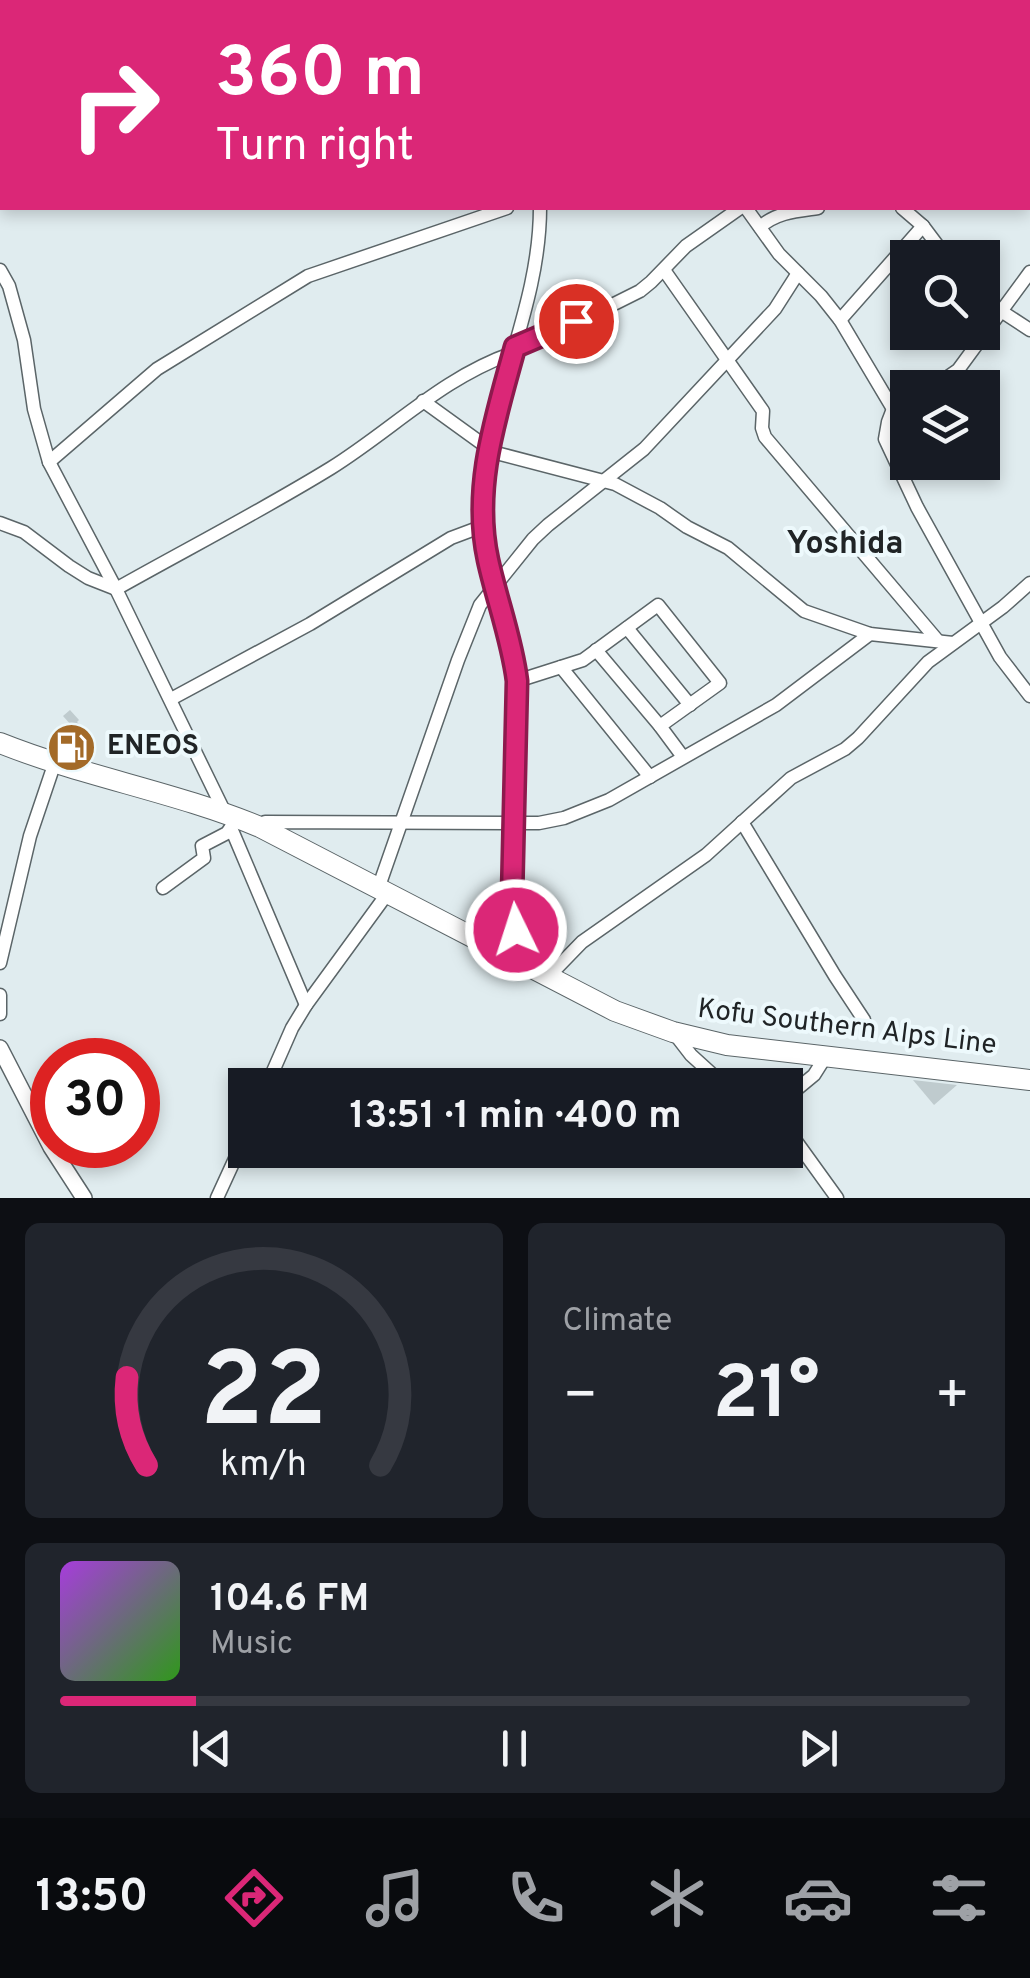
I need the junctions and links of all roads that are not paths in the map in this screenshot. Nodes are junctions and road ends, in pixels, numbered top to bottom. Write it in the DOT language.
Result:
graph roads {
  1 [pos="501,210"];
  2 [pos="540,210"];
  3 [pos="740,210"];
  4 [pos="745,210"];
  5 [pos="806,210"];
  6 [pos="904,210"];
  7 [pos="923,226"];
  8 [pos="760,227"];
  9 [pos="934,240"];
  10 [pos="0,270"];
  11 [pos="664,270"];
  12 [pos="1030,272"];
  13 [pos="798,273"];
  14 [pos="1000,311"];
  15 [pos="840,320"];
  16 [pos="1030,330"];
  17 [pos="514,350"];
  18 [pos="728,360"];
  19 [pos="423,401"];
  20 [pos="890,404"];
  21 [pos="890,417"];
  22 [pos="488,448"];
  23 [pos="890,450"];
  24 [pos="49,462"];
  25 [pos="606,480"];
  26 [pos="904,480"];
  27 [pos="0,523"];
  28 [pos="483,526"];
  29 [pos="1030,583"];
  30 [pos="496,588"];
  31 [pos="116,589"];
  32 [pos="981,622"];
  33 [pos="627,628"];
  34 [pos="870,634"];
  35 [pos="938,641"];
  36 [pos="954,643"];
  37 [pos="596,650"];
  38 [pos="561,667"];
  39 [pos="517,681"];
  40 [pos="1030,696"];
  41 [pos="171,699"];
  42 [pos="690,705"];
  43 [pos="660,726"];
  44 [pos="0,743"];
  45 [pos="683,757"];
  46 [pos="54,762"];
  47 [pos="650,777"];
  48 [pos="231,820"];
  49 [pos="742,822"];
  50 [pos="401,824"];
  51 [pos="513,824"];
  52 [pos="260,828"];
  53 [pos="162,888"];
  54 [pos="382,892"];
  55 [pos="520,962"];
  56 [pos="0,963"];
  57 [pos="548,977"];
  58 [pos="0,995"];
  59 [pos="306,1005"];
  60 [pos="0,1014"];
  61 [pos="864,1020"];
  62 [pos="673,1032"];
  63 [pos="0,1048"];
  64 [pos="826,1056"];
  65 [pos="275,1068"];
  66 [pos="705,1068"];
  67 [pos="1030,1080"];
  68 [pos="803,1083"];
  69 [pos="803,1151"];
  70 [pos="232,1168"];
  71 [pos="226,1182"];
  72 [pos="84,1198"];
  73 [pos="217,1198"];
  74 [pos="235,1198"];
  75 [pos="837,1198"];
  1 -- 24 [label="street"];
  2 -- 17 [label="street"];
  3 -- 11 [label="street"];
  4 -- 8 [label="street"];
  5 -- 8 [label="street"];
  6 -- 7 [label="street"];
  7 -- 9 [label="street"];
  7 -- 15 [label="street"];
  8 -- 13 [label="street"];
  10 -- 24 [label="street"];
  11 -- 17 [label="street"];
  11 -- 18 [label="street"];
  12 -- 14 [label="street"];
  13 -- 15 [label="street"];
  13 -- 18 [label="street"];
  14 -- 16 [label="street"];
  15 -- 20 [label="street"];
  17 -- 19 [label="street"];
  17 -- 22 [label="street"];
  18 -- 25 [label="street"];
  18 -- 35 [label="street"];
  19 -- 22 [label="street"];
  19 -- 31 [label="street"];
  21 -- 23 [label="street"];
  22 -- 25 [label="street"];
  22 -- 28 [label="street"];
  24 -- 31 [label="street"];
  25 -- 30 [label="street"];
  25 -- 34 [label="street"];
  26 -- 32 [label="street"];
  27 -- 31 [label="street"];
  28 -- 30 [label="street"];
  28 -- 41 [label="street"];
  29 -- 32 [label="street"];
  30 -- 39 [label="street"];
  30 -- 50 [label="street"];
  31 -- 41 [label="street"];
  32 -- 36 [label="street"];
  32 -- 40 [label="street"];
  33 -- 37 [label="street"];
  33 -- 42 [label="street"];
  33 -- 42 [label="street"];
  34 -- 35 [label="street"];
  34 -- 45 [label="street"];
  35 -- 36 [label="street"];
  36 -- 49 [label="street"];
  37 -- 38 [label="street"];
  37 -- 43 [label="street"];
  38 -- 39 [label="street"];
  38 -- 47 [label="street"];
  39 -- 51 [label="street"];
  41 -- 48 [label="street"];
  42 -- 43 [label="street"];
  43 -- 45 [label="street"];
  44 -- 46 [label="main road, Kofu Southern Alps Line"];
  45 -- 47 [label="street"];
  46 -- 48 [label="main road, Kofu Southern Alps Line"];
  46 -- 56 [label="street"];
  47 -- 51 [label="street"];
  48 -- 52 [label="main road, Kofu Southern Alps Line"];
  48 -- 53 [label="street"];
  48 -- 59 [label="street"];
  49 -- 57 [label="street"];
  49 -- 61 [label="street"];
  50 -- 51 [label="street"];
  50 -- 52 [label="street"];
  50 -- 54 [label="street"];
  51 -- 55 [label="street"];
  52 -- 54 [label="main road, Kofu Southern Alps Line"];
  54 -- 55 [label="main road, Kofu Southern Alps Line"];
  54 -- 59 [label="street"];
  55 -- 57 [label="main road, Kofu Southern Alps Line"];
  57 -- 62 [label="main road, Kofu Southern Alps Line"];
  58 -- 60 [label="street"];
  59 -- 65 [label="street"];
  62 -- 64 [label="main road, Kofu Southern Alps Line"];
  62 -- 66 [label="street"];
  63 -- 72 [label="street"];
  64 -- 67 [label="main road, Kofu Southern Alps Line"];
  64 -- 68 [label="street"];
  69 -- 75 [label="street"];
  70 -- 71 [label="street"];
  71 -- 73 [label="street"];
  71 -- 74 [label="street"];
}
